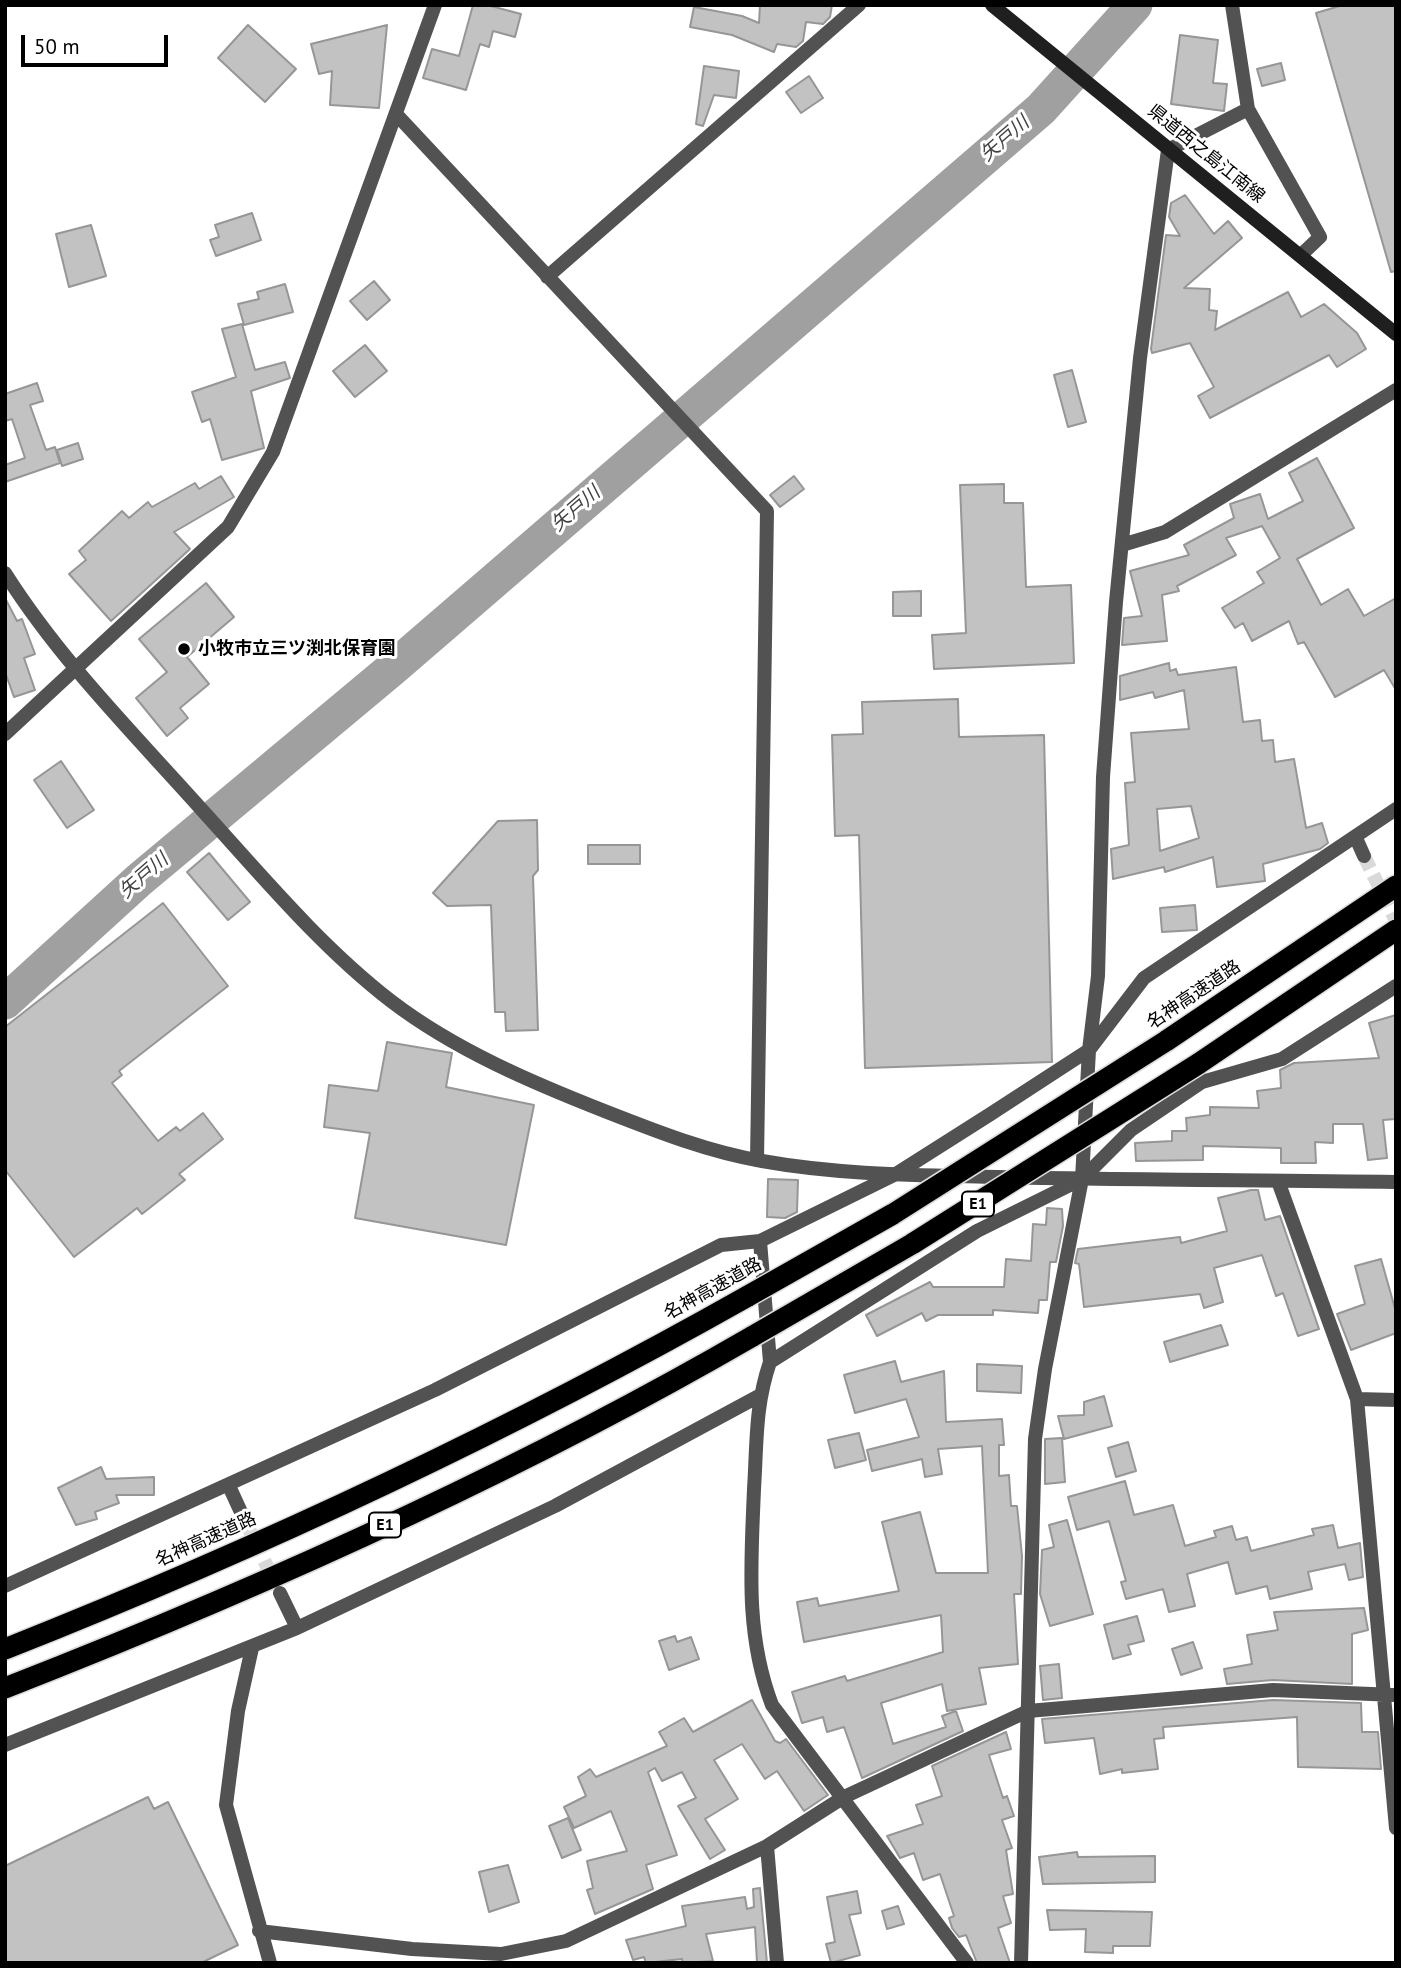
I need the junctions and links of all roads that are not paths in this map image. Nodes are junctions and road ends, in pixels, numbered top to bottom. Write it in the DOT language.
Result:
graph roads {
  1 [pos="435,5"];
  2 [pos="859,5"];
  3 [pos="992,5"];
  4 [pos="1232,5"];
  5 [pos="1248,109"];
  6 [pos="396,114"];
  7 [pos="1168,150"];
  8 [pos="1301,255"];
  9 [pos="547,277"];
  10 [pos="1396,334"];
  11 [pos="1396,390"];
  12 [pos="1122,545"];
  13 [pos="5,573"];
  14 [pos="76,669"];
  15 [pos="5,734"];
  16 [pos="1396,809"];
  17 [pos="1356,838"];
  18 [pos="1364,856"];
  19 [pos="1396,886"];
  20 [pos="1396,930"];
  21 [pos="1396,986"];
  22 [pos="1089,1050"];
  23 [pos="757,1160"];
  24 [pos="896,1174"];
  25 [pos="1082,1179"];
  26 [pos="1278,1181"];
  27 [pos="1396,1182"];
  28 [pos="761,1241"];
  29 [pos="770,1362"];
  30 [pos="759,1396"];
  31 [pos="1357,1399"];
  32 [pos="1396,1400"];
  33 [pos="229,1486"];
  34 [pos="247,1523"];
  35 [pos="5,1586"];
  36 [pos="280,1593"];
  37 [pos="297,1628"];
  38 [pos="252,1648"];
  39 [pos="5,1649"];
  40 [pos="5,1688"];
  41 [pos="1390,1695"];
  42 [pos="1028,1711"];
  43 [pos="5,1745"];
  44 [pos="844,1797"];
  45 [pos="1396,1828"];
  46 [pos="767,1846"];
  47 [pos="259,1930"];
  48 [pos="270,1963"];
  49 [pos="777,1963"];
  50 [pos="967,1963"];
  51 [pos="1021,1963"];
  1 -- 6 [label="street"];
  2 -- 9 [label="street"];
  3 -- 7 [label="main road, 県道西之島江南線"];
  4 -- 5 [label="street"];
  5 -- 7 [label="street"];
  5 -- 8 [label="street"];
  6 -- 9 [label="street"];
  6 -- 14 [label="street"];
  7 -- 8 [label="main road, 県道西之島江南線"];
  7 -- 12 [label="street"];
  8 -- 10 [label="main road, 県道西之島江南線"];
  9 -- 23 [label="street"];
  11 -- 12 [label="street"];
  12 -- 22 [label="street"];
  13 -- 14 [label="street"];
  14 -- 15 [label="street"];
  14 -- 23 [label="street"];
  16 -- 17 [label="street"];
  17 -- 18 [label="street"];
  17 -- 22 [label="street"];
  19 -- 39 [label="highway, 名神高速道路 / E1, bridge"];
  20 -- 40 [label="highway, E1, bridge"];
  21 -- 25 [label="street"];
  22 -- 24 [label="street"];
  22 -- 25 [label="street"];
  23 -- 24 [label="street"];
  24 -- 25 [label="street"];
  24 -- 28 [label="street"];
  25 -- 26 [label="street"];
  25 -- 29 [label="street"];
  25 -- 42 [label="street"];
  26 -- 27 [label="street"];
  26 -- 31 [label="street"];
  28 -- 29 [label="street"];
  28 -- 33 [label="street"];
  29 -- 30 [label="street"];
  30 -- 37 [label="street"];
  30 -- 44 [label="street"];
  31 -- 32 [label="street"];
  31 -- 41 [label="street"];
  33 -- 34 [label="street"];
  33 -- 35 [label="street"];
  36 -- 37 [label="street"];
  37 -- 38 [label="street"];
  38 -- 43 [label="street"];
  38 -- 47 [label="street"];
  41 -- 42 [label="street"];
  41 -- 45 [label="street"];
  42 -- 44 [label="street"];
  42 -- 51 [label="street"];
  44 -- 46 [label="street"];
  44 -- 50 [label="street"];
  46 -- 47 [label="street"];
  46 -- 49 [label="street"];
  47 -- 48 [label="street"];
}
